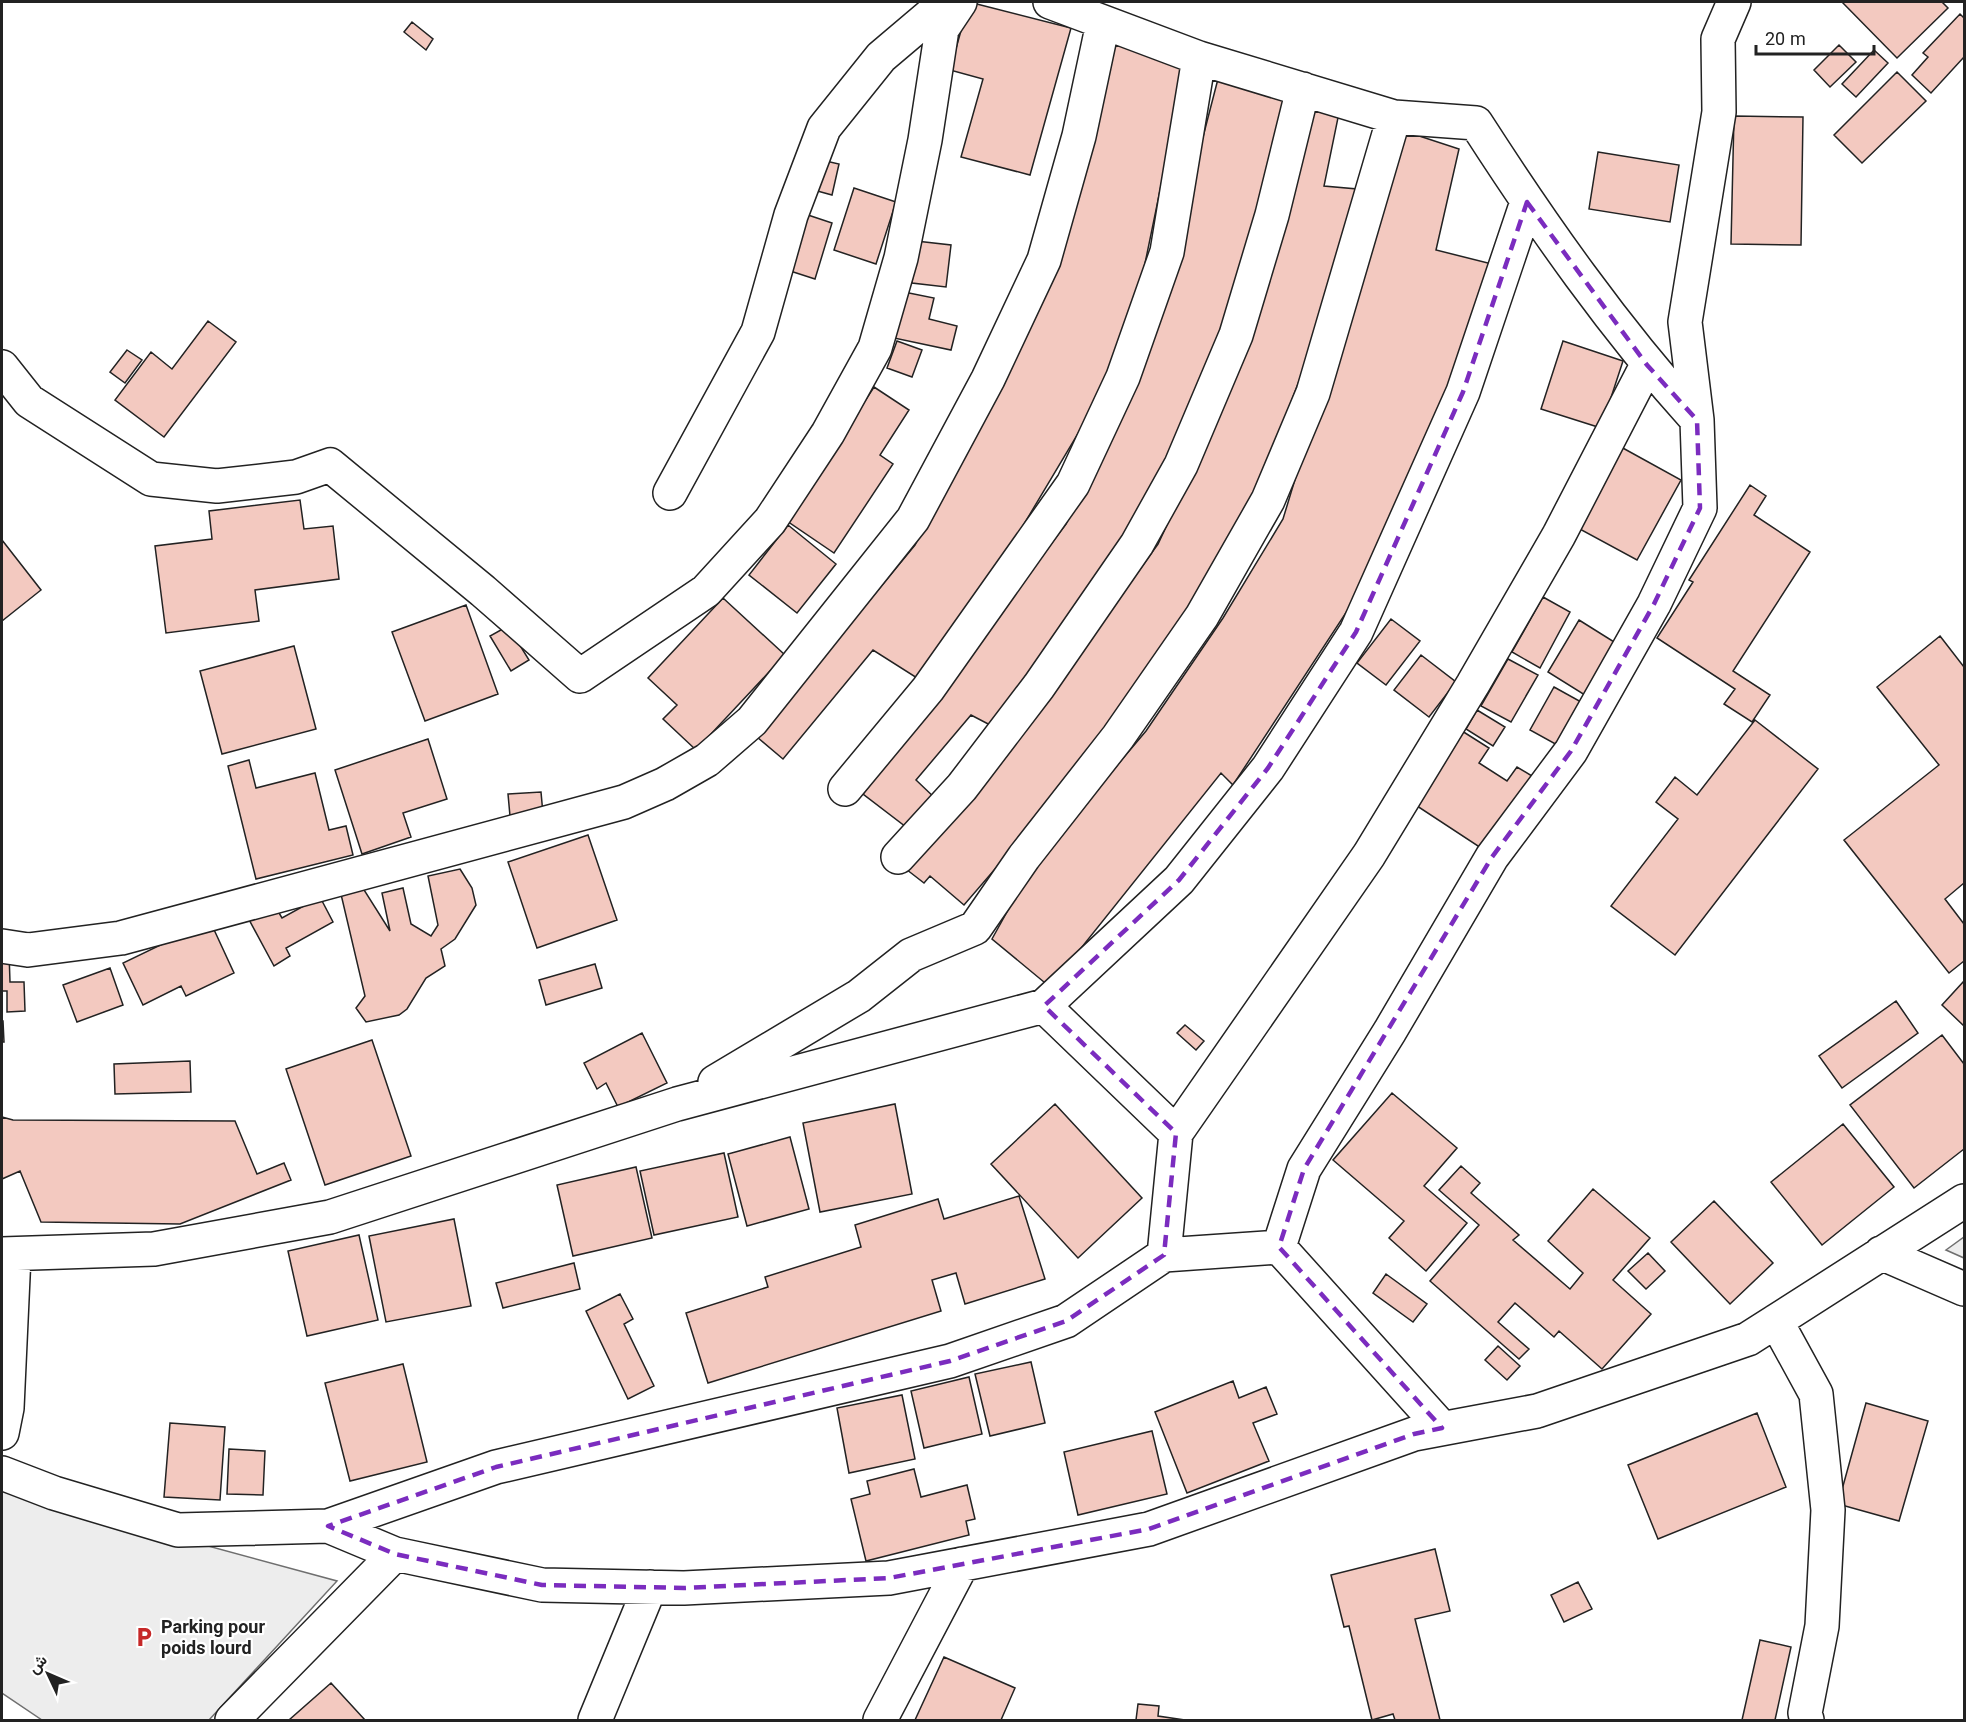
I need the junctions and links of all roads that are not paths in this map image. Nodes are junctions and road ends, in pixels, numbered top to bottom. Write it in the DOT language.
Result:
graph roads {
  1 [pos="946,2"];
  2 [pos="960,2"];
  3 [pos="1050,2"];
  4 [pos="1734,2"];
  5 [pos="1103,23"];
  6 [pos="1199,58"];
  7 [pos="1303,89"];
  8 [pos="1394,117"];
  9 [pos="1527,202"];
  10 [pos="1647,365"];
  11 [pos="2,367"];
  12 [pos="1697,420"];
  13 [pos="670,493"];
  14 [pos="845,789"];
  15 [pos="898,857"];
  16 [pos="2,946"];
  17 [pos="1044,1006"];
  18 [pos="677,1104"];
  19 [pos="1176,1132"];
  20 [pos="1965,1201"];
  21 [pos="1279,1247"];
  22 [pos="1881,1253"];
  23 [pos="8,1255"];
  24 [pos="1164,1255"];
  25 [pos="1965,1289"];
  26 [pos="1776,1321"];
  27 [pos="1442,1428"];
  28 [pos="2,1433"];
  29 [pos="2,1473"];
  30 [pos="328,1526"];
  31 [pos="395,1554"];
  32 [pos="962,1564"];
  33 [pos="650,1587"];
  34 [pos="232,1720"];
  35 [pos="595,1720"];
  36 [pos="880,1720"];
  37 [pos="1807,1720"];
  1 -- 13 [label="street"];
  2 -- 11 [label="street"];
  3 -- 5 [label="street"];
  4 -- 12 [label="street"];
  5 -- 6 [label="street"];
  5 -- 16 [label="street"];
  6 -- 7 [label="street"];
  6 -- 14 [label="street"];
  7 -- 8 [label="street"];
  7 -- 15 [label="street"];
  8 -- 9 [label="street"];
  8 -- 18 [label="street"];
  9 -- 10 [label="street"];
  9 -- 17 [label="street"];
  10 -- 12 [label="street"];
  10 -- 19 [label="street"];
  12 -- 21 [label="street"];
  17 -- 18 [label="street"];
  17 -- 19 [label="street"];
  18 -- 23 [label="street"];
  19 -- 24 [label="street"];
  20 -- 22 [label="street"];
  21 -- 24 [label="street"];
  21 -- 27 [label="street"];
  22 -- 25 [label="street"];
  22 -- 26 [label="street"];
  23 -- 28 [label="street"];
  24 -- 30 [label="street"];
  26 -- 27 [label="street"];
  26 -- 37 [label="street"];
  27 -- 32 [label="street"];
  29 -- 30 [label="street"];
  30 -- 31 [label="street"];
  31 -- 33 [label="street"];
  31 -- 34 [label="street"];
  32 -- 33 [label="street"];
  32 -- 36 [label="street"];
  33 -- 35 [label="street"];
}
